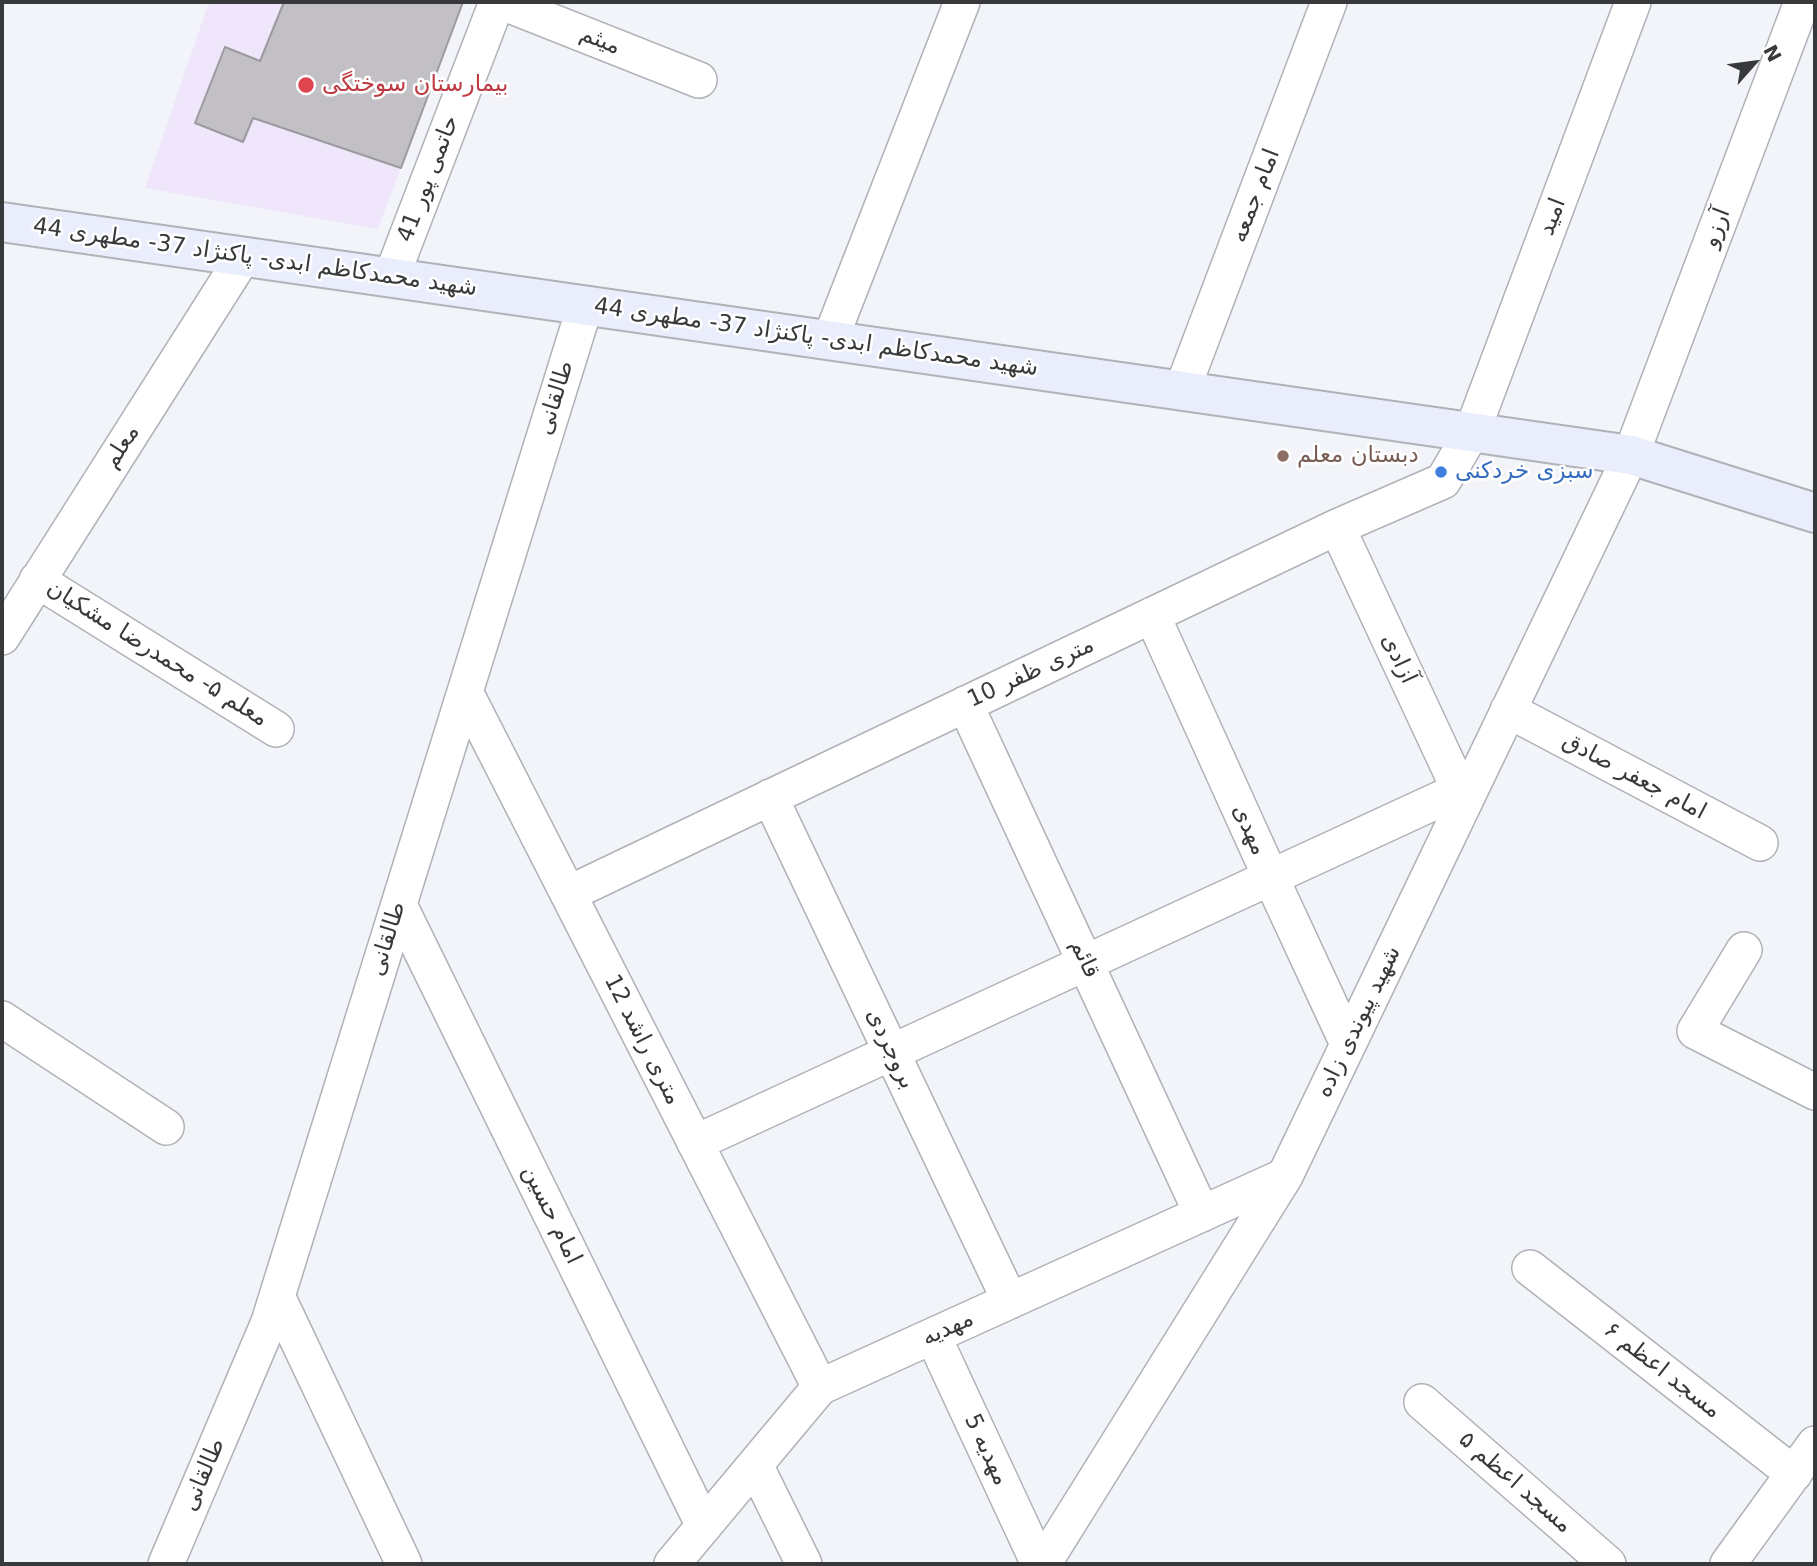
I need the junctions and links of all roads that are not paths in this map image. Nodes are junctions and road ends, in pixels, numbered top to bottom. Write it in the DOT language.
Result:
graph roads {
  1 [pos="499,2"];
  2 [pos="962,2"];
  3 [pos="1329,2"];
  4 [pos="1633,2"];
  5 [pos="1802,2"];
  6 [pos="699,80"];
  7 [pos="2,222"];
  8 [pos="243,257"];
  9 [pos="391,278"];
  10 [pos="585,306"];
  11 [pos="830,340"];
  12 [pos="1182,390"];
  13 [pos="1472,432"];
  14 [pos="1631,455"];
  15 [pos="1815,513"];
  16 [pos="1337,527"];
  17 [pos="37,580"];
  18 [pos="1152,615"];
  19 [pos="2,637"];
  20 [pos="465,692"];
  21 [pos="965,704"];
  22 [pos="1508,710"];
  23 [pos="276,729"];
  24 [pos="1466,787"];
  25 [pos="770,797"];
  26 [pos="1760,844"];
  27 [pos="1271,878"];
  28 [pos="568,894"];
  29 [pos="399,905"];
  30 [pos="1744,950"];
  31 [pos="1086,964"];
  32 [pos="2,1019"];
  33 [pos="1348,1044"];
  34 [pos="892,1053"];
  35 [pos="1815,1092"];
  36 [pos="166,1127"];
  37 [pos="695,1143"];
  38 [pos="1286,1176"];
  39 [pos="1202,1214"];
  40 [pos="1530,1268"];
  41 [pos="277,1296"];
  42 [pos="1010,1301"];
  43 [pos="933,1336"];
  44 [pos="820,1387"];
  45 [pos="1422,1402"];
  46 [pos="1815,1444"];
  47 [pos="755,1465"];
  48 [pos="1794,1474"];
  49 [pos="704,1526"];
  50 [pos="166,1564"];
  51 [pos="404,1564"];
  52 [pos="672,1564"];
  53 [pos="804,1564"];
  54 [pos="1041,1564"];
  55 [pos="1608,1564"];
  56 [pos="1728,1564"];
  1 -- 6 [label="street, میثم"];
  1 -- 9 [label="street, حاتمی پور 41"];
  2 -- 11 [label="street"];
  3 -- 12 [label="street, امام جمعه"];
  4 -- 13 [label="street, امید"];
  5 -- 14 [label="street, آرزو"];
  7 -- 8 [label="street, شهید محمدکاظم ابدی- پاکنژاد 37- مطهری 44"];
  8 -- 9 [label="street, شهید محمدکاظم ابدی- پاکنژاد 37- مطهری 44"];
  8 -- 17 [label="street, معلم"];
  9 -- 10 [label="street, شهید محمدکاظم ابدی- پاکنژاد 37- مطهری 44"];
  10 -- 11 [label="street, شهید محمدکاظم ابدی- پاکنژاد 37- مطهری 44"];
  10 -- 20 [label="street, طالقانی"];
  11 -- 12 [label="street, شهید محمدکاظم ابدی- پاکنژاد 37- مطهری 44"];
  12 -- 13 [label="street, شهید محمدکاظم ابدی- پاکنژاد 37- مطهری 44"];
  13 -- 14 [label="street, شهید محمدکاظم ابدی- پاکنژاد 37- مطهری 44"];
  13 -- 16 [label="street, 10 متری ظفر"];
  14 -- 15 [label="street"];
  14 -- 22 [label="street, شهید پیوندی زاده"];
  16 -- 18 [label="street, 10 متری ظفر"];
  16 -- 24 [label="street, آزادی"];
  17 -- 19 [label="street, معلم"];
  17 -- 23 [label="street, معلم ۵- محمدرضا مشکیان"];
  18 -- 21 [label="street, 10 متری ظفر"];
  18 -- 27 [label="street, مهدی"];
  20 -- 28 [label="street, 12 متری راشد"];
  20 -- 29 [label="street, طالقانی"];
  21 -- 25 [label="street, 10 متری ظفر"];
  21 -- 31 [label="street, قائم"];
  22 -- 24 [label="street, شهید پیوندی زاده"];
  22 -- 26 [label="street, امام جعفر صادق"];
  24 -- 27 [label="street"];
  24 -- 33 [label="street, شهید پیوندی زاده"];
  25 -- 28 [label="street, 10 متری ظفر"];
  25 -- 34 [label="street, بروجردی"];
  27 -- 31 [label="street"];
  27 -- 33 [label="street, مهدی"];
  28 -- 37 [label="street, 12 متری راشد"];
  29 -- 41 [label="street, طالقانی"];
  29 -- 49 [label="street, امام حسین"];
  30 -- 35 [label="street"];
  31 -- 34 [label="street"];
  31 -- 39 [label="street, قائم"];
  32 -- 36 [label="street"];
  33 -- 38 [label="street, شهید پیوندی زاده"];
  34 -- 37 [label="street"];
  34 -- 42 [label="street, بروجردی"];
  37 -- 44 [label="street, 12 متری راشد"];
  38 -- 39 [label="street, مهدیه"];
  38 -- 54 [label="street, شهید پیوندی زاده"];
  39 -- 42 [label="street, مهدیه"];
  40 -- 48 [label="street, مسجد اعظم ۶"];
  41 -- 50 [label="street, طالقانی"];
  41 -- 51 [label="street"];
  42 -- 43 [label="street, مهدیه"];
  43 -- 44 [label="street, مهدیه"];
  43 -- 54 [label="street, مهدیه 5"];
  44 -- 47 [label="street, مهدیه"];
  45 -- 55 [label="street, مسجد اعظم ۵"];
  46 -- 48 [label="street"];
  47 -- 49 [label="street, مهدیه"];
  47 -- 53 [label="street"];
  48 -- 56 [label="street"];
  49 -- 52 [label="street, مهدیه"];
}
